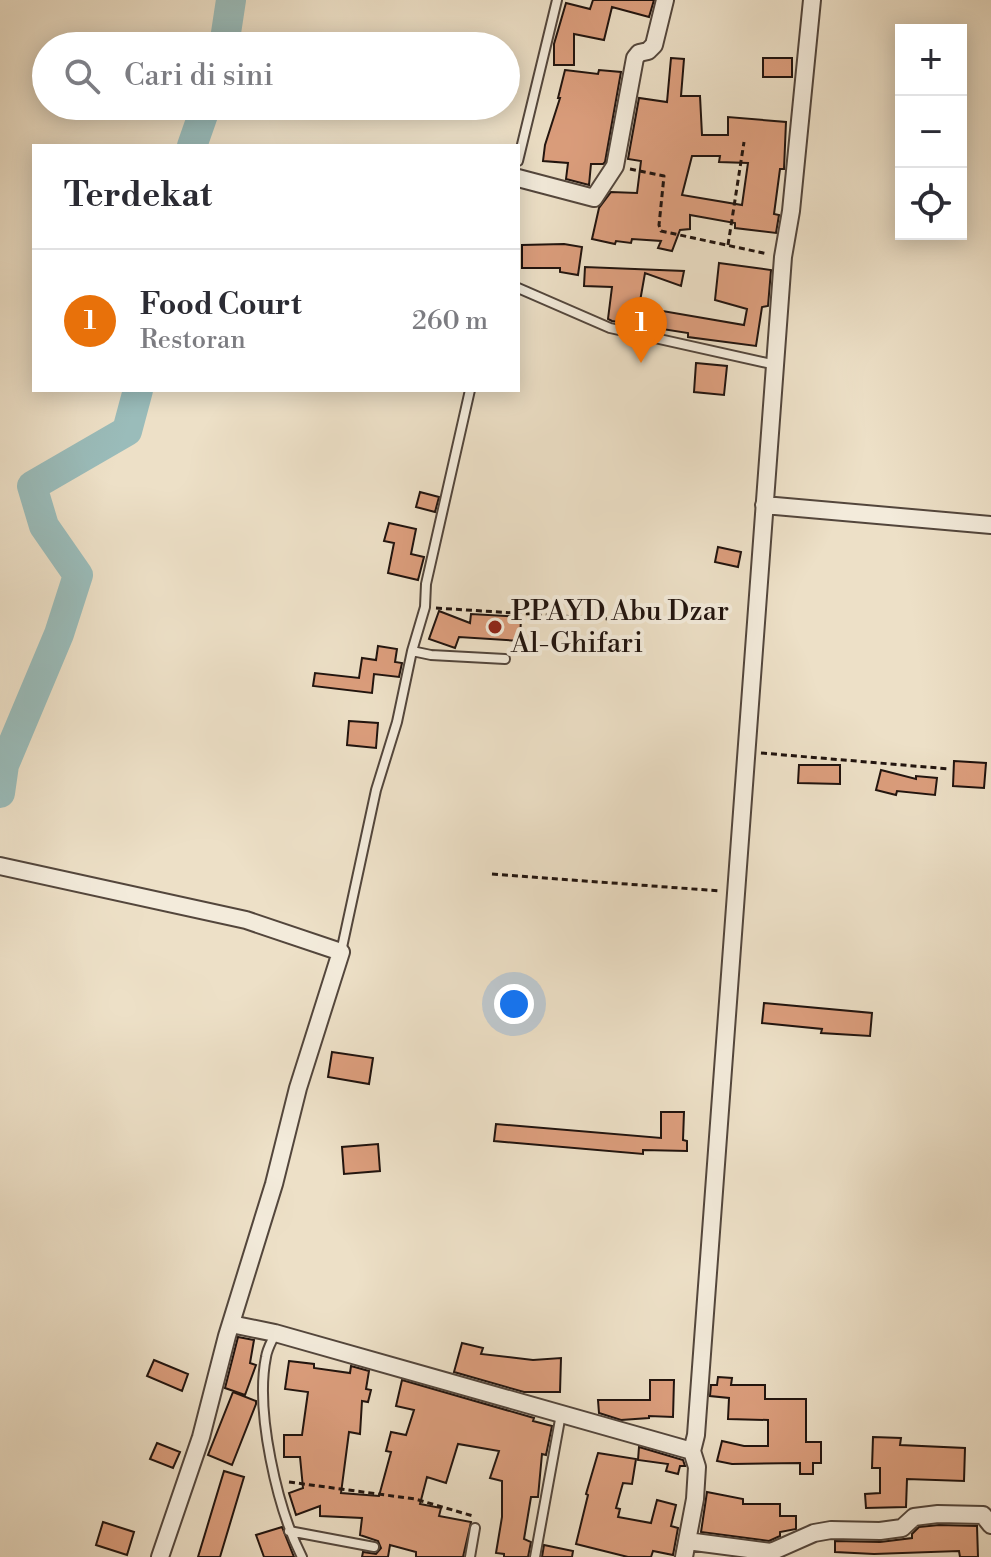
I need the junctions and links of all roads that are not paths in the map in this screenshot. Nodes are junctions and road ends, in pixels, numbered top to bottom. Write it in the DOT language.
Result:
graph roads {
  1 [pos="557,0"];
  2 [pos="665,0"];
  3 [pos="812,0"];
  4 [pos="520,153"];
  5 [pos="520,178"];
  6 [pos="520,289"];
  7 [pos="776,365"];
  8 [pos="470,392"];
  9 [pos="764,505"];
  10 [pos="991,525"];
  11 [pos="412,651"];
  12 [pos="505,659"];
  13 [pos="0,866"];
  14 [pos="341,952"];
  15 [pos="231,1324"];
  16 [pos="275,1333"];
  17 [pos="561,1414"];
  18 [pos="692,1451"];
  19 [pos="991,1525"];
  20 [pos="475,1528"];
  21 [pos="289,1531"];
  22 [pos="374,1547"];
  23 [pos="686,1549"];
  24 [pos="160,1557"];
  25 [pos="302,1557"];
  26 [pos="470,1557"];
  27 [pos="535,1557"];
  1 -- 4 [label="lane"];
  2 -- 5 [label="street"];
  3 -- 7 [label="street"];
  6 -- 7 [label="lane"];
  7 -- 9 [label="street"];
  8 -- 11 [label="lane"];
  9 -- 10 [label="street"];
  9 -- 18 [label="street"];
  11 -- 12 [label="lane"];
  11 -- 14 [label="lane"];
  13 -- 14 [label="street"];
  14 -- 15 [label="street"];
  15 -- 16 [label="street"];
  15 -- 24 [label="street"];
  16 -- 17 [label="street"];
  16 -- 21 [label="lane"];
  17 -- 18 [label="street"];
  17 -- 27 [label="lane"];
  18 -- 23 [label="street"];
  19 -- 23 [label="street"];
  20 -- 26 [label="lane"];
  21 -- 22 [label="lane"];
  21 -- 25 [label="lane"];
}
